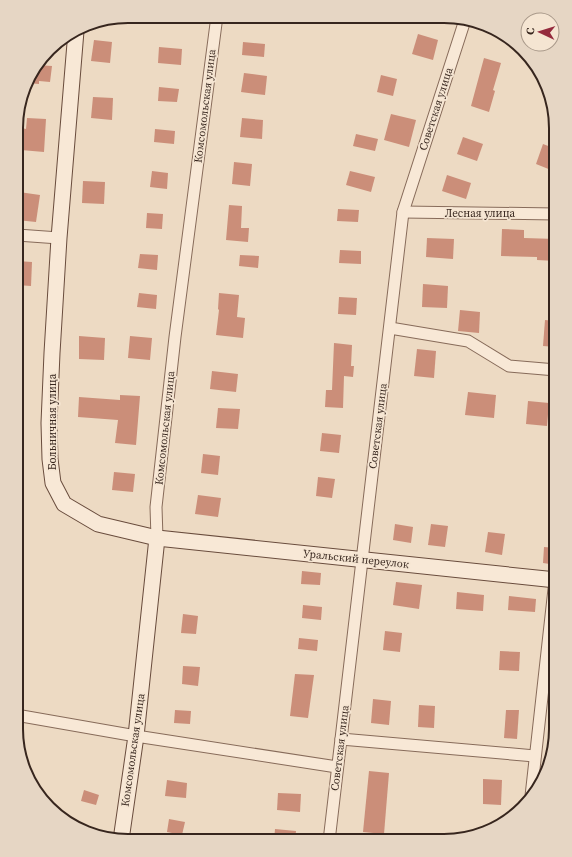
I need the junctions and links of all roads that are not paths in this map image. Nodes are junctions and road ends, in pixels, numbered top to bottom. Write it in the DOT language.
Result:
graph roads {
  1 [pos="216,23"];
  2 [pos="463,25"];
  3 [pos="75,37"];
  4 [pos="403,212"];
  5 [pos="549,214"];
  6 [pos="23,235"];
  7 [pos="59,238"];
  8 [pos="390,328"];
  9 [pos="549,369"];
  10 [pos="157,538"];
  11 [pos="362,560"];
  12 [pos="549,579"];
  13 [pos="549,633"];
  14 [pos="23,716"];
  15 [pos="136,736"];
  16 [pos="341,739"];
  17 [pos="535,756"];
  18 [pos="337,767"];
  19 [pos="532,785"];
  20 [pos="121,834"];
  21 [pos="330,834"];
  1 -- 10 [label="street, Комсомольская улица"];
  2 -- 4 [label="street, Советская улица"];
  3 -- 7 [label="street, Больничная улица"];
  4 -- 5 [label="street, Лесная улица"];
  4 -- 8 [label="street, Советская улица"];
  6 -- 7 [label="street"];
  7 -- 10 [label="street, Больничная улица"];
  8 -- 9 [label="street"];
  8 -- 11 [label="street, Советская улица"];
  10 -- 11 [label="street, Уральский переулок"];
  10 -- 15 [label="street, Комсомольская улица"];
  11 -- 12 [label="street, Уральский переулок"];
  11 -- 16 [label="street, Советская улица"];
  13 -- 17 [label="street"];
  14 -- 15 [label="street"];
  15 -- 18 [label="street"];
  15 -- 20 [label="street, Комсомольская улица"];
  16 -- 17 [label="street"];
  16 -- 18 [label="street, Советская улица"];
  17 -- 19 [label="street"];
  18 -- 21 [label="street, Советская улица"];
}
